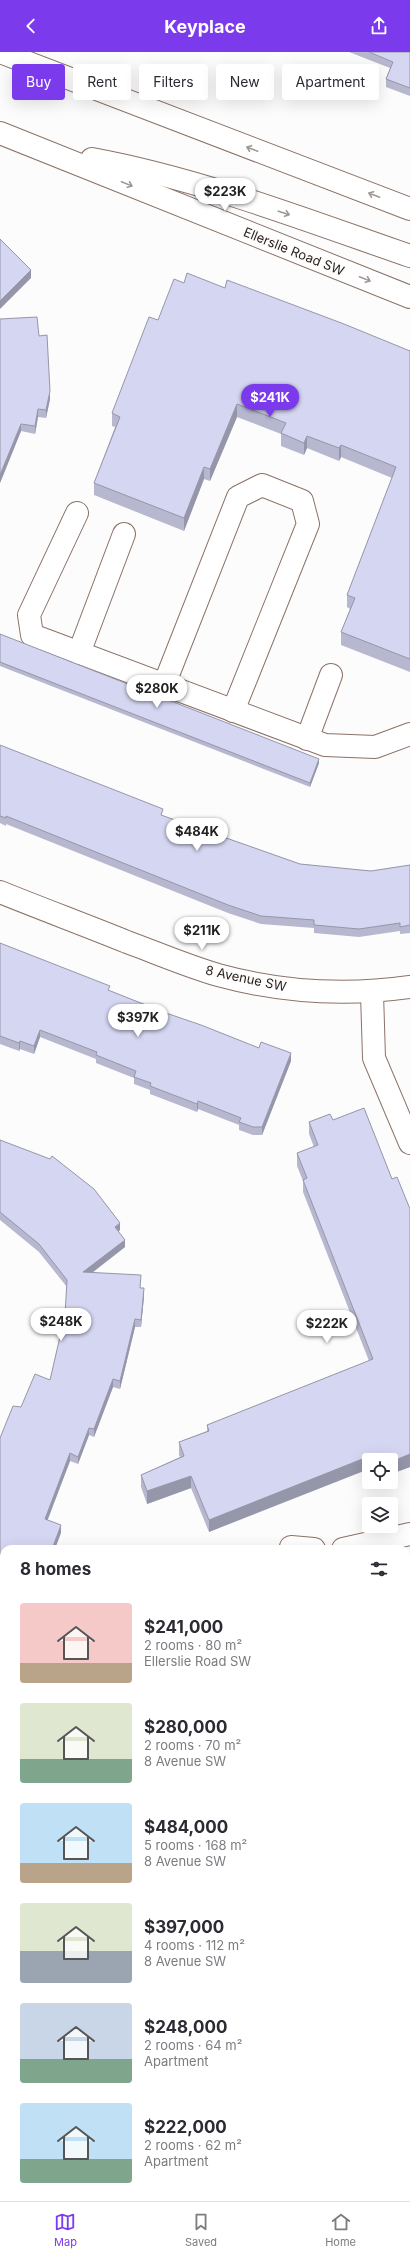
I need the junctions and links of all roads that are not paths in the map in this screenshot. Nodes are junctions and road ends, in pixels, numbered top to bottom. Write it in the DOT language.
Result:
graph roads {
  1 [pos="0,52"];
  2 [pos="0,133"];
  3 [pos="44,150"];
  4 [pos="410,209"];
  5 [pos="410,256"];
  6 [pos="410,297"];
  7 [pos="77,513"];
  8 [pos="124,534"];
  9 [pos="79,653"];
  10 [pos="331,675"];
  11 [pos="164,685"];
  12 [pos="233,711"];
  13 [pos="410,734"];
  14 [pos="307,739"];
  15 [pos="0,892"];
  16 [pos="410,987"];
  17 [pos="372,993"];
  18 [pos="410,1143"];
  19 [pos="410,1534"];
  20 [pos="361,1545"];
  4 -- 1 [label="main road, one-way"];
  2 -- 3 [label="main road, Ellerslie Road SW"];
  3 -- 5 [label="main road, one-way"];
  3 -- 6 [label="main road, Ellerslie Road SW, one-way"];
  7 -- 9 [label="main road"];
  8 -- 9 [label="main road"];
  9 -- 11 [label="main road"];
  10 -- 14 [label="main road"];
  11 -- 12 [label="main road"];
  11 -- 12 [label="main road"];
  12 -- 14 [label="main road"];
  13 -- 14 [label="main road"];
  15 -- 17 [label="main road, 8 Avenue SW"];
  16 -- 17 [label="main road, 8 Avenue SW"];
  17 -- 18 [label="main road"];
  19 -- 20 [label="main road"];
}
